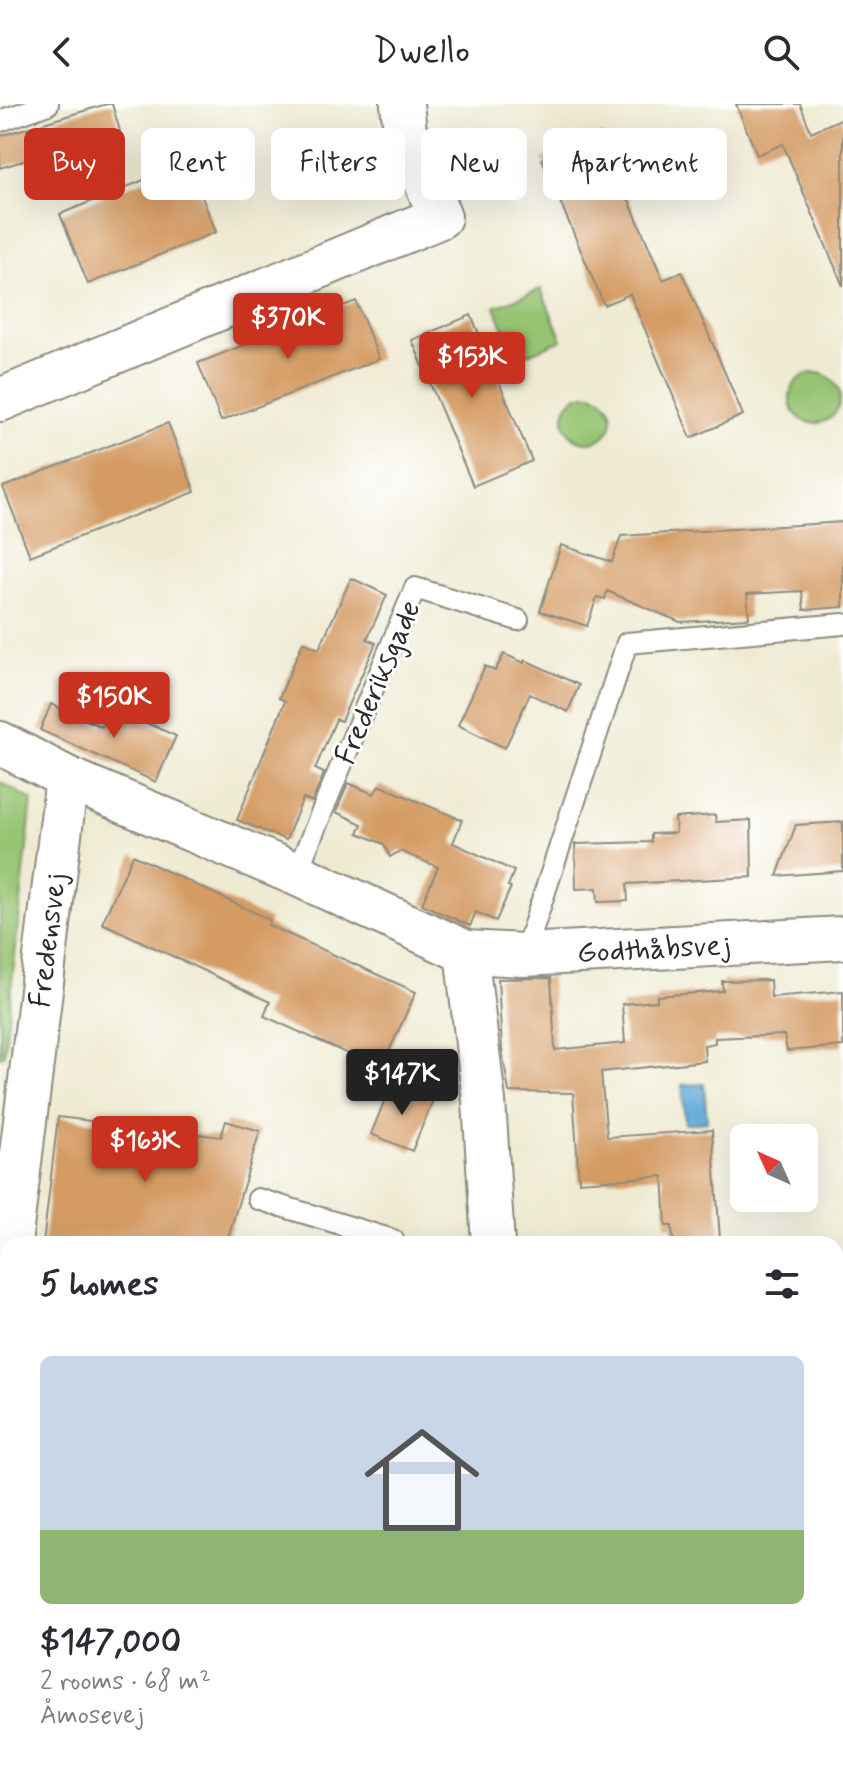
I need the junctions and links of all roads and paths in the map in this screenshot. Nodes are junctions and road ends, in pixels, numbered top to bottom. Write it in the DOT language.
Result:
graph roads {
  1 [pos="48,104"];
  2 [pos="402,104"];
  3 [pos="0,121"];
  4 [pos="0,400"];
  5 [pos="518,620"];
  6 [pos="843,624"];
  7 [pos="0,743"];
  8 [pos="67,778"];
  9 [pos="296,874"];
  10 [pos="843,938"];
  11 [pos="466,952"];
  12 [pos="524,955"];
  13 [pos="258,1199"];
  14 [pos="11,1236"];
  15 [pos="380,1236"];
  16 [pos="492,1236"];
  1 -- 3 [label="lane"];
  2 -- 4 [label="street"];
  5 -- 9 [label="lane, Frederiksgade"];
  6 -- 12 [label="lane"];
  7 -- 8 [label="street"];
  8 -- 9 [label="street"];
  8 -- 14 [label="street, Fredensvej"];
  9 -- 11 [label="street"];
  10 -- 12 [label="street, Godthåbsvej"];
  11 -- 12 [label="street, Godthåbsvej"];
  11 -- 16 [label="street"];
  13 -- 15 [label="lane"];
}
